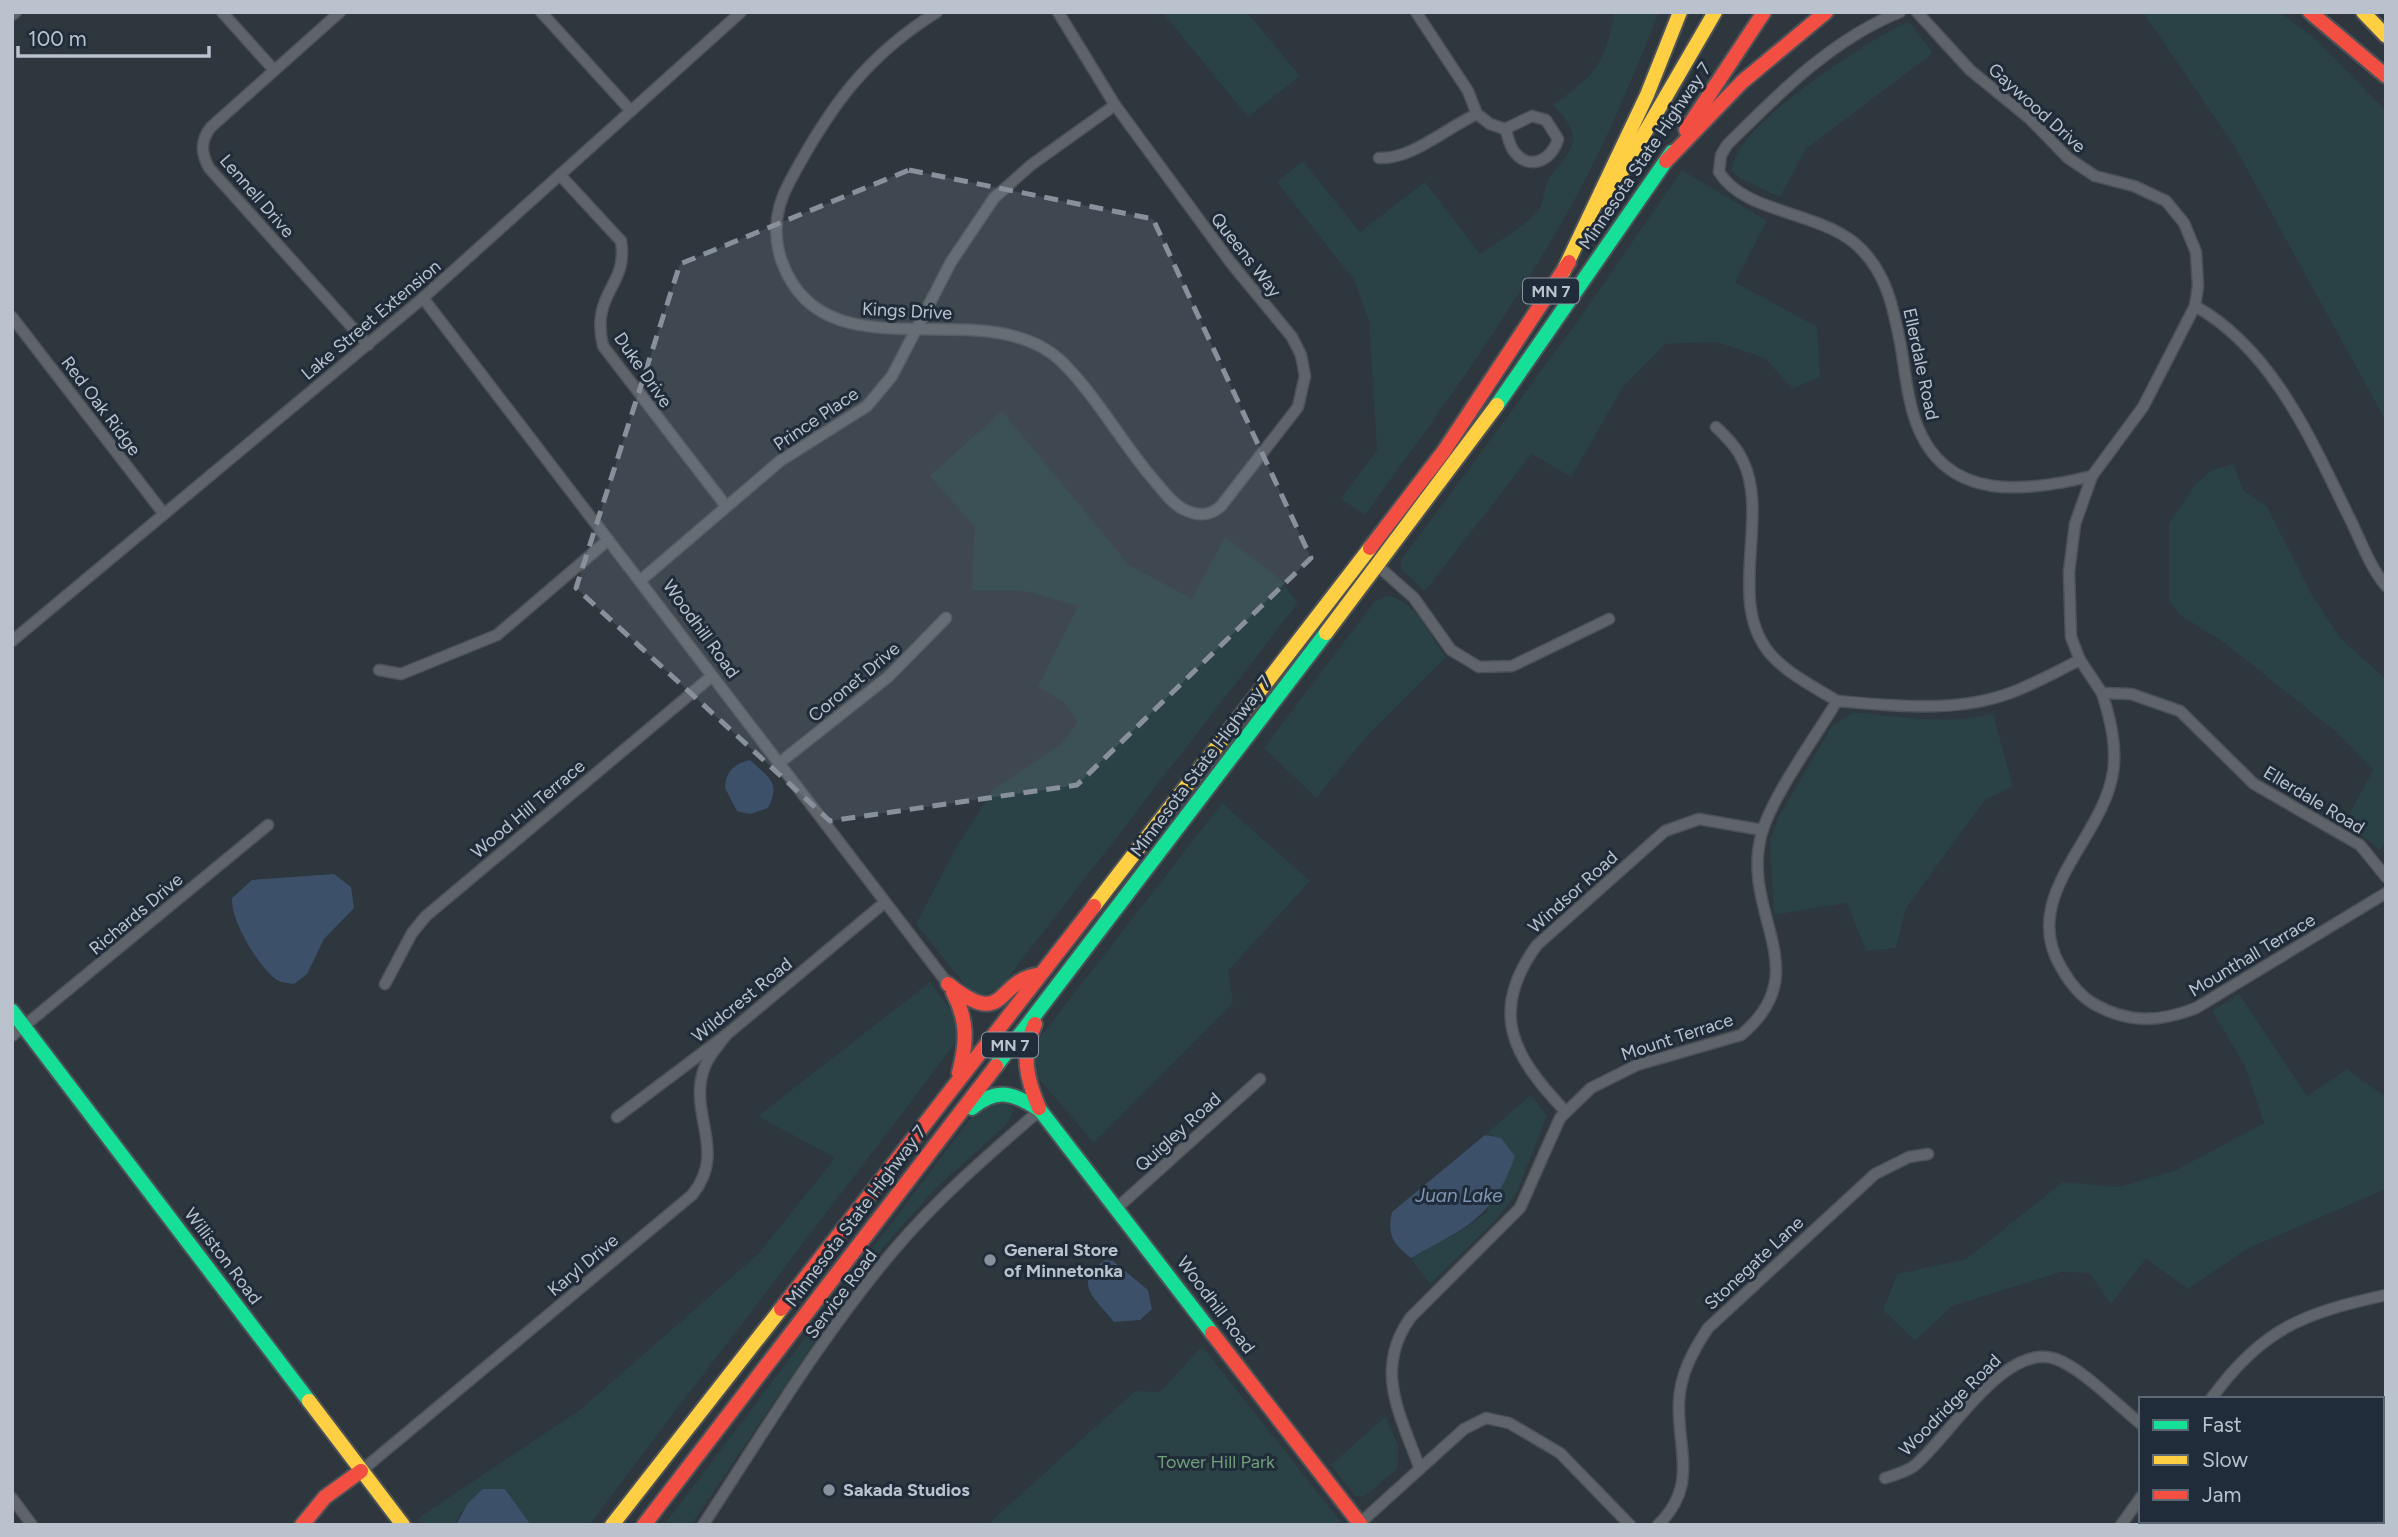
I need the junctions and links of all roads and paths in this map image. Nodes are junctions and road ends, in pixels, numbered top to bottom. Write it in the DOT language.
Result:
graph roads {
  1 [pos="222,12"];
  2 [pos="340,12"];
  3 [pos="541,12"];
  4 [pos="741,12"];
  5 [pos="937,12"];
  6 [pos="1058,12"];
  7 [pos="1416,12"];
  8 [pos="1680,12"];
  9 [pos="1715,12"];
  10 [pos="1764,12"];
  11 [pos="1826,12"];
  12 [pos="1900,12"];
  13 [pos="1917,12"];
  14 [pos="2310,12"];
  15 [pos="2362,12"];
  16 [pos="2386,36"];
  17 [pos="274,70"];
  18 [pos="2386,76"];
  19 [pos="1115,105"];
  20 [pos="631,111"];
  21 [pos="1477,114"];
  22 [pos="1505,128"];
  23 [pos="1379,158"];
  24 [pos="1665,161"];
  25 [pos="560,175"];
  26 [pos="1563,272"];
  27 [pos="423,298"];
  28 [pos="2195,306"];
  29 [pos="12,317"];
  30 [pos="915,328"];
  31 [pos="368,345"];
  32 [pos="1716,427"];
  33 [pos="2092,476"];
  34 [pos="726,506"];
  35 [pos="164,514"];
  36 [pos="1208,514"];
  37 [pos="608,540"];
  38 [pos="1378,566"];
  39 [pos="641,580"];
  40 [pos="2386,586"];
  41 [pos="946,618"];
  42 [pos="1609,619"];
  43 [pos="12,641"];
  44 [pos="2080,660"];
  45 [pos="379,670"];
  46 [pos="712,676"];
  47 [pos="2102,693"];
  48 [pos="1837,701"];
  49 [pos="778,764"];
  50 [pos="268,825"];
  51 [pos="1762,830"];
  52 [pos="2386,877"];
  53 [pos="2386,893"];
  54 [pos="884,903"];
  55 [pos="1040,976"];
  56 [pos="384,984"];
  57 [pos="948,984"];
  58 [pos="1050,994"];
  59 [pos="12,1011"];
  60 [pos="25,1027"];
  61 [pos="726,1035"];
  62 [pos="12,1036"];
  63 [pos="1259,1079"];
  64 [pos="957,1081"];
  65 [pos="1040,1110"];
  66 [pos="1565,1111"];
  67 [pos="617,1117"];
  68 [pos="935,1144"];
  69 [pos="1928,1154"];
  70 [pos="1117,1208"];
  71 [pos="2386,1295"];
  72 [pos="2213,1397"];
  73 [pos="2139,1422"];
  74 [pos="1420,1469"];
  75 [pos="361,1471"];
  76 [pos="1885,1478"];
  77 [pos="12,1498"];
  78 [pos="2139,1500"];
  79 [pos="1360,1524"];
  80 [pos="32,1525"];
  81 [pos="302,1525"];
  82 [pos="403,1525"];
  83 [pos="612,1525"];
  84 [pos="644,1525"];
  85 [pos="703,1525"];
  86 [pos="1630,1525"];
  87 [pos="1658,1525"];
  88 [pos="2121,1525"];
  1 -- 17 [label="street"];
  2 -- 17 [label="street, Lennell Drive"];
  3 -- 20 [label="street"];
  4 -- 20 [label="street, Lake Street Extension"];
  5 -- 30 [label="street, Kings Drive"];
  6 -- 19 [label="street, Queens Way"];
  7 -- 21 [label="street"];
  8 -- 26 [label="main road"];
  9 -- 26 [label="main road, Minnesota State Highway 7 / MN 7"];
  10 -- 24 [label="main road, Minnesota State Highway 7 / MN 7"];
  11 -- 24 [label="main road"];
  12 -- 33 [label="street, Ellerdale Road"];
  13 -- 28 [label="street, Gaywood Drive"];
  14 -- 18 [label="main road"];
  15 -- 16 [label="main road"];
  17 -- 31 [label="street, Lennell Drive"];
  19 -- 30 [label="street, Prince Place"];
  19 -- 36 [label="street, Queens Way"];
  20 -- 25 [label="street, Lake Street Extension"];
  21 -- 22 [label="street"];
  21 -- 23 [label="street"];
  22 -- 22 [label="street"];
  24 -- 38 [label="main road, Minnesota State Highway 7 / MN 7"];
  25 -- 27 [label="street, Lake Street Extension"];
  25 -- 34 [label="street, Duke Drive"];
  26 -- 55 [label="main road, Minnesota State Highway 7 / MN 7"];
  27 -- 31 [label="street, Lake Street Extension"];
  27 -- 37 [label="street, Woodhill Road"];
  28 -- 33 [label="street, Gaywood Drive"];
  28 -- 40 [label="street"];
  29 -- 35 [label="street, Red Oak Ridge"];
  30 -- 34 [label="street, Prince Place"];
  30 -- 36 [label="street, Kings Drive"];
  31 -- 35 [label="street, Lake Street Extension"];
  32 -- 48 [label="street"];
  33 -- 44 [label="street"];
  34 -- 39 [label="street, Prince Place"];
  35 -- 43 [label="street, Lake Street Extension"];
  37 -- 39 [label="street, Woodhill Road"];
  37 -- 45 [label="street"];
  38 -- 42 [label="street"];
  38 -- 58 [label="main road, Minnesota State Highway 7 / MN 7"];
  39 -- 46 [label="street, Woodhill Road"];
  41 -- 49 [label="street, Coronet Drive"];
  44 -- 47 [label="street"];
  44 -- 48 [label="street"];
  46 -- 49 [label="street, Woodhill Road"];
  46 -- 56 [label="street, Wood Hill Terrace"];
  47 -- 52 [label="street, Ellerdale Road"];
  47 -- 53 [label="street, Mounthall Terrace"];
  48 -- 51 [label="street, Mount Terrace"];
  49 -- 54 [label="street, Woodhill Road"];
  50 -- 60 [label="street, Richards Drive"];
  51 -- 66 [label="street, Mount Terrace"];
  51 -- 66 [label="street, Windsor Road"];
  54 -- 57 [label="street, Woodhill Road"];
  54 -- 61 [label="street, Wildcrest Road"];
  55 -- 57 [label="main road"];
  55 -- 64 [label="main road, Minnesota State Highway 7 / MN 7"];
  57 -- 64 [label="main road"];
  58 -- 65 [label="main road"];
  58 -- 68 [label="main road, Minnesota State Highway 7 / MN 7"];
  59 -- 60 [label="main road, Williston Road"];
  60 -- 62 [label="street, Richards Drive"];
  60 -- 75 [label="main road, Williston Road"];
  61 -- 67 [label="street, Wildcrest Road"];
  61 -- 75 [label="street, Karyl Drive"];
  63 -- 70 [label="street, Quigley Road"];
  64 -- 83 [label="main road, Minnesota State Highway 7 / MN 7"];
  65 -- 68 [label="main road"];
  65 -- 70 [label="main road, Woodhill Road"];
  65 -- 85 [label="street, Service Road"];
  66 -- 74 [label="street, Mount Terrace"];
  68 -- 84 [label="main road, Minnesota State Highway 7 / MN 7"];
  69 -- 87 [label="street, Stonegate Lane"];
  70 -- 79 [label="main road, Woodhill Road"];
  71 -- 72 [label="street"];
  73 -- 76 [label="street, Woodridge Road"];
  74 -- 79 [label="street"];
  74 -- 86 [label="street"];
  75 -- 81 [label="main road"];
  75 -- 82 [label="main road, Williston Road"];
  77 -- 80 [label="street"];
  78 -- 88 [label="street"];
}
